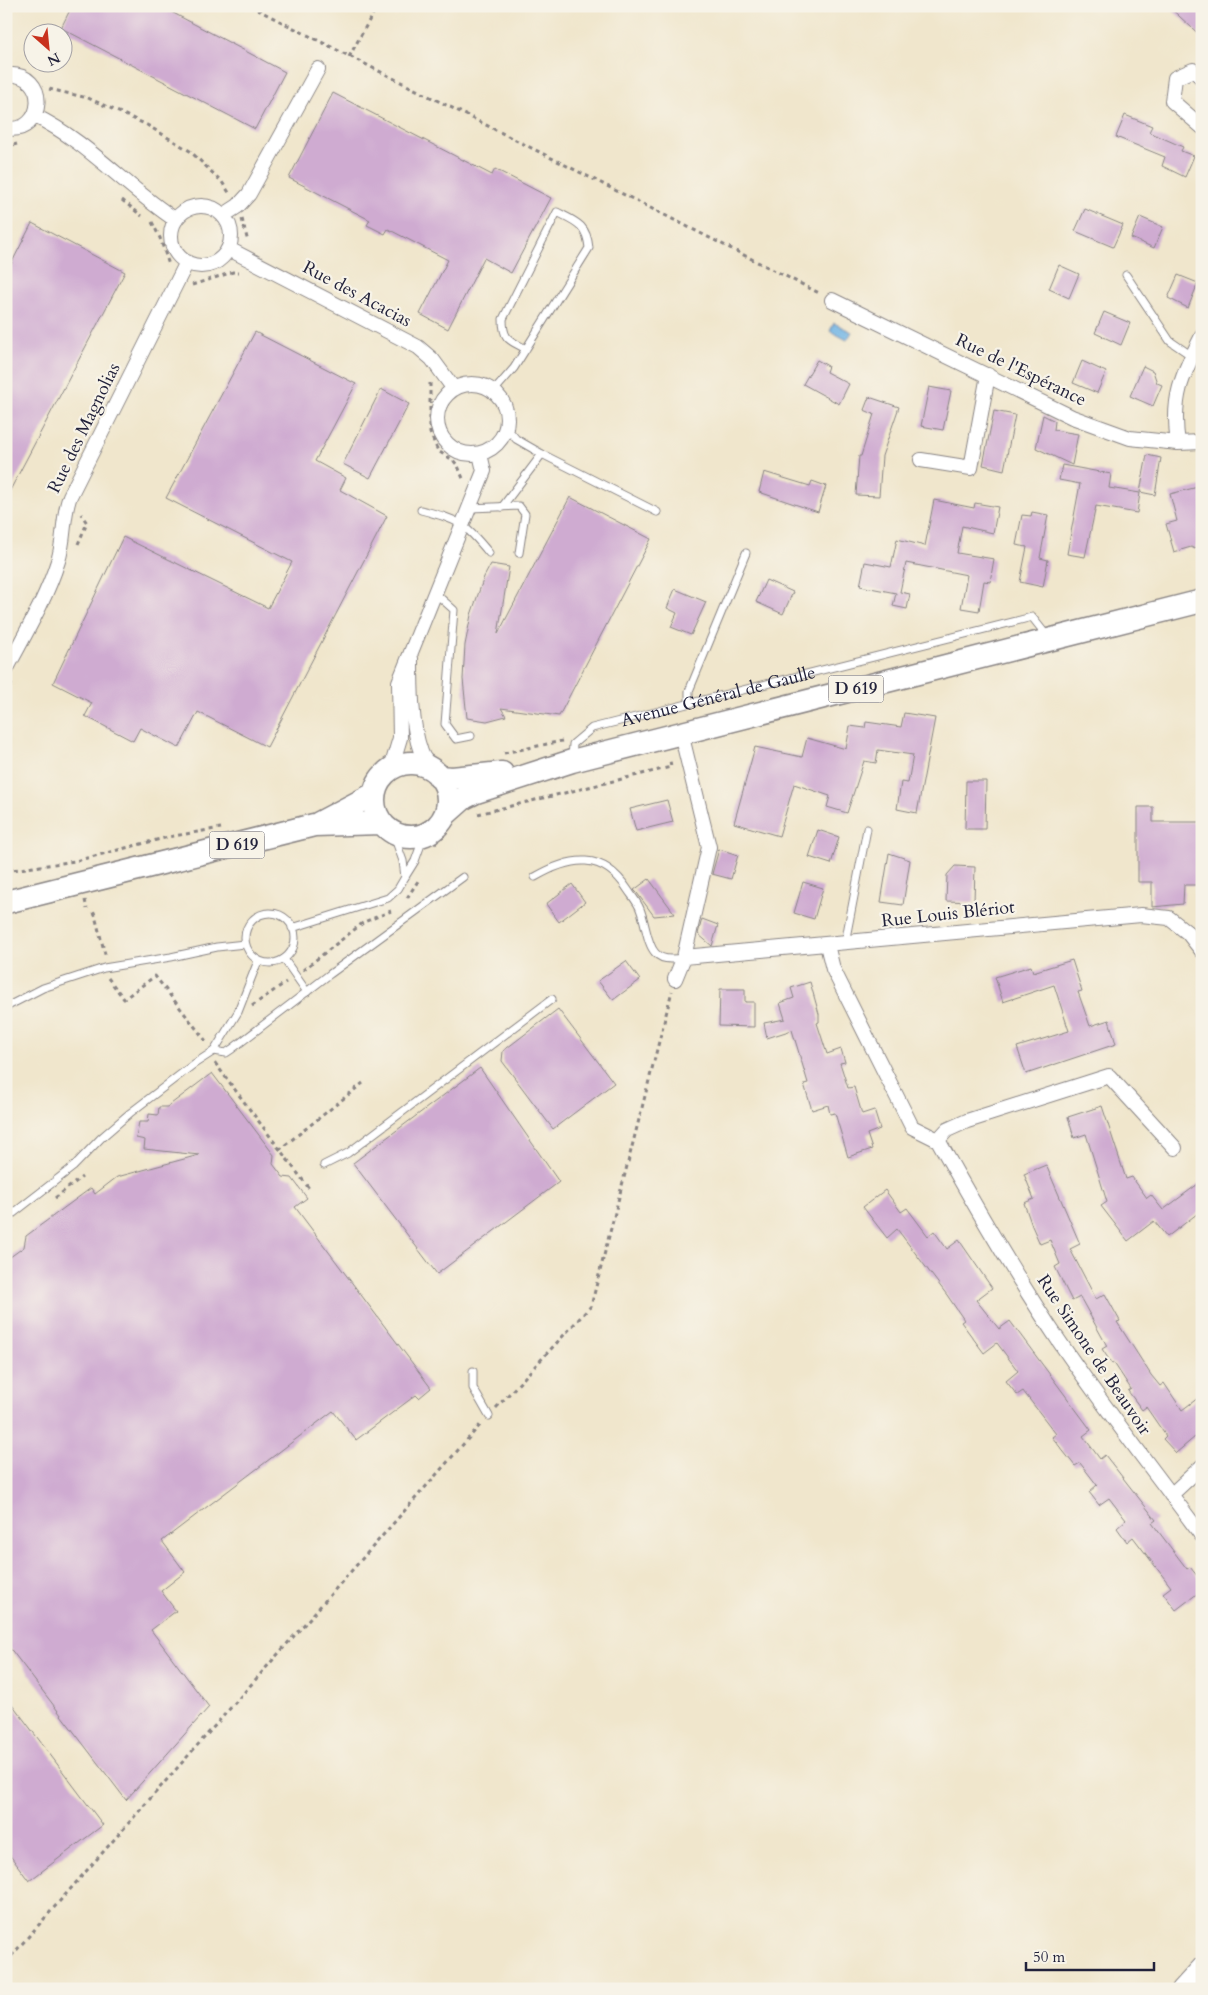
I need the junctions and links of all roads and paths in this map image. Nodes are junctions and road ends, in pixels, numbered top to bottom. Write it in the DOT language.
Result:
graph roads {
  1 [pos="250,6"];
  2 [pos="378,6"];
  3 [pos="349,57"];
  4 [pos="318,69"];
  5 [pos="6,75"];
  6 [pos="1202,78"];
  7 [pos="33,85"];
  8 [pos="35,116"];
  9 [pos="1202,127"];
  10 [pos="6,128"];
  11 [pos="19,144"];
  12 [pos="6,147"];
  13 [pos="120,198"];
  14 [pos="238,206"];
  15 [pos="224,215"];
  16 [pos="176,220"];
  17 [pos="229,248"];
  18 [pos="187,262"];
  19 [pos="254,262"];
  20 [pos="1126,275"];
  21 [pos="178,279"];
  22 [pos="192,285"];
  23 [pos="187,293"];
  24 [pos="832,300"];
  25 [pos="1202,336"];
  26 [pos="526,349"];
  27 [pos="1192,356"];
  28 [pos="988,375"];
  29 [pos="430,379"];
  30 [pos="454,388"];
  31 [pos="494,391"];
  32 [pos="507,428"];
  33 [pos="1202,442"];
  34 [pos="1178,443"];
  35 [pos="480,454"];
  36 [pos="542,454"];
  37 [pos="921,460"];
  38 [pos="464,486"];
  39 [pos="79,506"];
  40 [pos="502,507"];
  41 [pos="470,508"];
  42 [pos="421,510"];
  43 [pos="657,512"];
  44 [pos="464,524"];
  45 [pos="75,549"];
  46 [pos="489,553"];
  47 [pos="519,553"];
  48 [pos="746,553"];
  49 [pos="435,593"];
  50 [pos="1202,600"];
  51 [pos="1050,640"];
  52 [pos="410,649"];
  53 [pos="10,675"];
  54 [pos="6,694"];
  55 [pos="689,703"];
  56 [pos="681,733"];
  57 [pos="471,736"];
  58 [pos="582,737"];
  59 [pos="502,754"];
  60 [pos="670,759"];
  61 [pos="572,761"];
  62 [pos="391,768"];
  63 [pos="437,774"];
  64 [pos="374,794"];
  65 [pos="474,815"];
  66 [pos="448,821"];
  67 [pos="314,825"];
  68 [pos="223,828"];
  69 [pos="387,828"];
  70 [pos="867,829"];
  71 [pos="428,840"];
  72 [pos="6,871"];
  73 [pos="420,875"];
  74 [pos="405,877"];
  75 [pos="463,877"];
  76 [pos="535,877"];
  77 [pos="6,901"];
  78 [pos="404,901"];
  79 [pos="398,907"];
  80 [pos="94,912"];
  81 [pos="292,928"];
  82 [pos="846,943"];
  83 [pos="245,944"];
  84 [pos="827,945"];
  85 [pos="1202,951"];
  86 [pos="684,958"];
  87 [pos="284,959"];
  88 [pos="258,961"];
  89 [pos="104,968"];
  90 [pos="295,975"];
  91 [pos="675,979"];
  92 [pos="307,992"];
  93 [pos="552,999"];
  94 [pos="6,1007"];
  95 [pos="250,1008"];
  96 [pos="213,1052"];
  97 [pos="224,1052"];
  98 [pos="216,1065"];
  99 [pos="207,1069"];
  100 [pos="363,1083"];
  101 [pos="938,1140"];
  102 [pos="1175,1148"];
  103 [pos="279,1150"];
  104 [pos="324,1165"];
  105 [pos="84,1175"];
  106 [pos="311,1192"];
  107 [pos="50,1202"];
  108 [pos="6,1220"];
  109 [pos="14,1229"];
  110 [pos="6,1235"];
  111 [pos="473,1371"];
  112 [pos="489,1416"];
  113 [pos="1202,1466"];
  114 [pos="1171,1495"];
  115 [pos="1202,1536"];
  116 [pos="6,1962"];
  117 [pos="1202,1966"];
  118 [pos="1181,1989"];
  1 -- 3 [label="path"];
  2 -- 3 [label="path"];
  3 -- 24 [label="path"];
  4 -- 14 [label="street"];
  5 -- 7 [label="street"];
  6 -- 9 [label="street"];
  7 -- 8 [label="street"];
  7 -- 14 [label="path"];
  8 -- 10 [label="street"];
  8 -- 16 [label="street"];
  11 -- 12 [label="path"];
  13 -- 21 [label="path"];
  14 -- 15 [label="street"];
  14 -- 19 [label="path"];
  15 -- 16 [label="street"];
  15 -- 17 [label="street"];
  16 -- 18 [label="street"];
  17 -- 18 [label="street"];
  17 -- 19 [label="street, Rue des Acacias"];
  18 -- 21 [label="street, Rue des Magnolias"];
  19 -- 22 [label="path"];
  19 -- 30 [label="street, Rue des Acacias"];
  20 -- 27 [label="lane"];
  21 -- 22 [label="path"];
  21 -- 53 [label="street, Rue des Magnolias"];
  22 -- 23 [label="path"];
  24 -- 28 [label="street, Rue de l'Espérance"];
  25 -- 27 [label="street"];
  26 -- 26 [label="lane"];
  26 -- 31 [label="lane"];
  27 -- 34 [label="street"];
  28 -- 34 [label="street, Rue de l'Espérance"];
  28 -- 37 [label="street"];
  29 -- 38 [label="path"];
  30 -- 31 [label="street"];
  30 -- 35 [label="street"];
  31 -- 32 [label="street"];
  32 -- 35 [label="street"];
  32 -- 36 [label="lane"];
  33 -- 34 [label="street, Rue de l'Espérance"];
  35 -- 41 [label="street"];
  36 -- 40 [label="lane"];
  36 -- 43 [label="lane"];
  39 -- 45 [label="path"];
  40 -- 41 [label="lane"];
  40 -- 47 [label="lane"];
  41 -- 44 [label="street"];
  42 -- 44 [label="lane"];
  44 -- 46 [label="lane"];
  44 -- 49 [label="street"];
  48 -- 55 [label="lane"];
  49 -- 52 [label="street"];
  49 -- 57 [label="lane"];
  50 -- 51 [label="main road, Avenue Général de Gaulle / D 619"];
  51 -- 55 [label="lane, Avenue Général de Gaulle"];
  51 -- 56 [label="main road, Avenue Général de Gaulle / D 619"];
  52 -- 62 [label="street"];
  52 -- 63 [label="street"];
  53 -- 54 [label="path"];
  55 -- 58 [label="lane, Avenue Général de Gaulle"];
  56 -- 61 [label="main road, Avenue Général de Gaulle / D 619"];
  56 -- 86 [label="street"];
  58 -- 59 [label="path"];
  58 -- 61 [label="lane"];
  60 -- 65 [label="path"];
  61 -- 63 [label="main road, Avenue Général de Gaulle / D 619"];
  61 -- 66 [label="main road, Avenue Général de Gaulle / D 619"];
  62 -- 63 [label="main road"];
  62 -- 64 [label="main road"];
  63 -- 66 [label="main road"];
  64 -- 67 [label="main road, D 619"];
  64 -- 69 [label="main road"];
  66 -- 71 [label="path"];
  66 -- 71 [label="main road"];
  67 -- 69 [label="main road, D 619"];
  67 -- 77 [label="main road, D 619"];
  68 -- 72 [label="path"];
  69 -- 71 [label="main road"];
  69 -- 74 [label="lane"];
  70 -- 82 [label="lane"];
  71 -- 74 [label="lane"];
  73 -- 78 [label="path"];
  74 -- 81 [label="lane"];
  75 -- 92 [label="lane"];
  76 -- 86 [label="lane"];
  79 -- 90 [label="path"];
  80 -- 89 [label="path"];
  81 -- 83 [label="lane"];
  81 -- 87 [label="lane"];
  82 -- 84 [label="street, Rue Louis Blériot"];
  82 -- 85 [label="street, Rue Louis Blériot"];
  83 -- 88 [label="lane"];
  83 -- 89 [label="lane"];
  84 -- 86 [label="street, Rue Louis Blériot"];
  84 -- 101 [label="street"];
  86 -- 91 [label="street"];
  87 -- 88 [label="lane"];
  87 -- 90 [label="lane"];
  88 -- 96 [label="lane"];
  89 -- 94 [label="lane"];
  89 -- 96 [label="path"];
  90 -- 92 [label="lane"];
  90 -- 95 [label="path"];
  91 -- 112 [label="path"];
  92 -- 97 [label="lane"];
  93 -- 104 [label="lane"];
  96 -- 97 [label="lane"];
  96 -- 98 [label="path"];
  96 -- 108 [label="lane"];
  97 -- 98 [label="path"];
  98 -- 99 [label="path"];
  98 -- 103 [label="path"];
  100 -- 103 [label="path"];
  101 -- 102 [label="street"];
  101 -- 114 [label="street, Rue Simone de Beauvoir"];
  103 -- 106 [label="path"];
  105 -- 107 [label="path"];
  109 -- 110 [label="path"];
  111 -- 112 [label="lane"];
  112 -- 116 [label="path"];
  113 -- 114 [label="street"];
  114 -- 115 [label="street, Rue Simone de Beauvoir"];
  117 -- 118 [label="street"];
}
